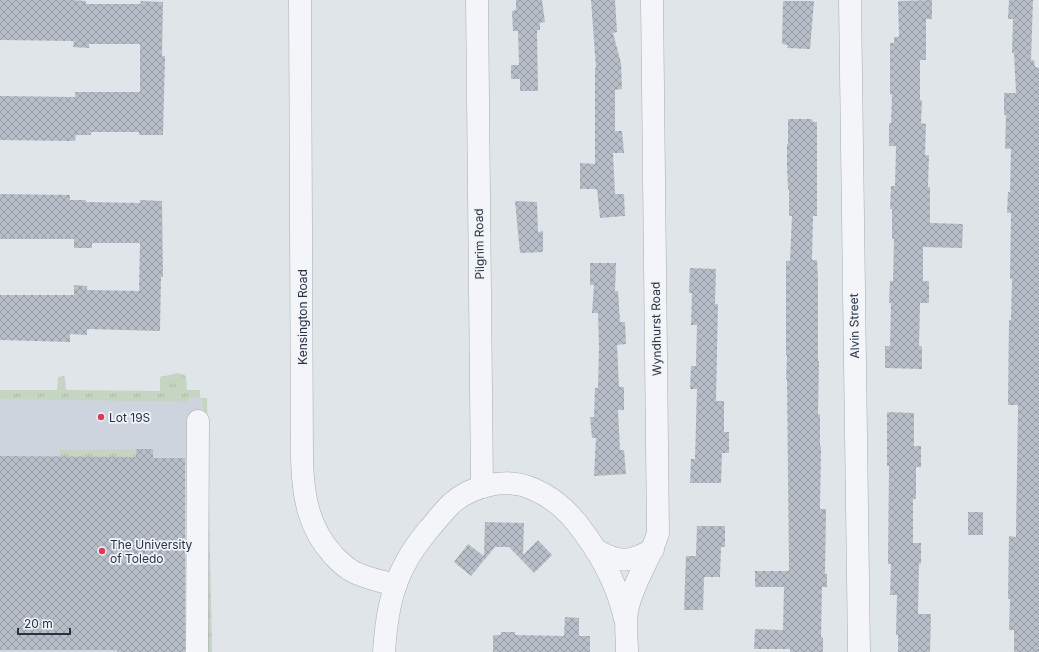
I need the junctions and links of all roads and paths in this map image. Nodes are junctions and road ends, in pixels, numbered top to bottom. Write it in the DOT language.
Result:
graph roads {
  1 [pos="300,0"];
  2 [pos="477,0"];
  3 [pos="652,0"];
  4 [pos="850,0"];
  5 [pos="198,421"];
  6 [pos="482,487"];
  7 [pos="653,549"];
  8 [pos="596,550"];
  9 [pos="396,585"];
  10 [pos="626,624"];
  11 [pos="197,652"];
  12 [pos="384,652"];
  13 [pos="627,652"];
  14 [pos="859,652"];
  1 -- 9 [label="street, Kensington Road"];
  2 -- 6 [label="street, Pilgrim Road"];
  3 -- 7 [label="street, Wyndhurst Road"];
  4 -- 14 [label="street, Alvin Street"];
  5 -- 11 [label="street"];
  6 -- 8 [label="street"];
  6 -- 9 [label="street"];
  7 -- 8 [label="street"];
  7 -- 10 [label="street, Wyndhurst Road"];
  8 -- 10 [label="street"];
  9 -- 12 [label="street"];
  10 -- 13 [label="street, Wyndhurst Road"];
}
